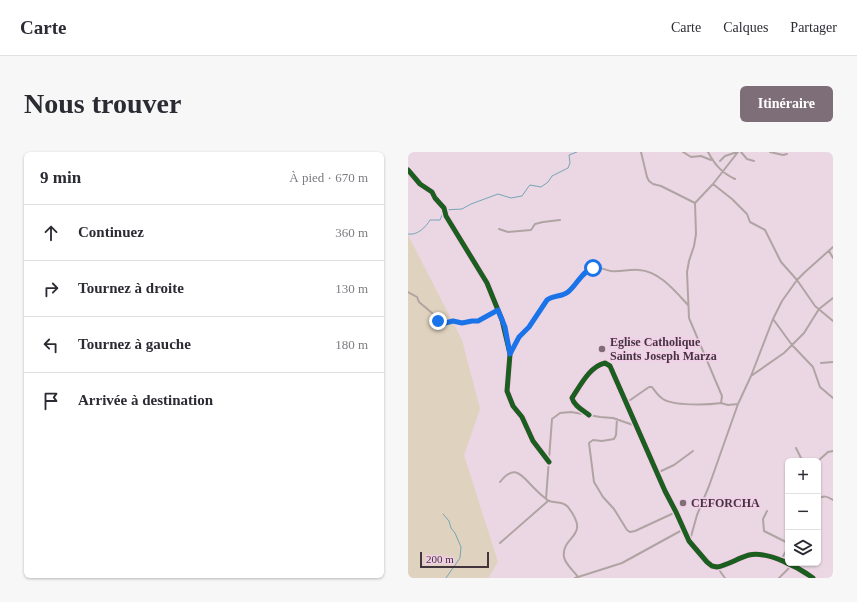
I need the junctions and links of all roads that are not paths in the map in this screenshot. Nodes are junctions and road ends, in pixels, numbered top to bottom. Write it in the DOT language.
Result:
graph roads {
  1 [pos="641,152"];
  2 [pos="683,152"];
  3 [pos="708,152"];
  4 [pos="737,152"];
  5 [pos="741,152"];
  6 [pos="770,152"];
  7 [pos="787,154"];
  8 [pos="712,160"];
  9 [pos="720,161"];
  10 [pos="754,161"];
  11 [pos="408,170"];
  12 [pos="722,172"];
  13 [pos="735,179"];
  14 [pos="713,184"];
  15 [pos="695,203"];
  16 [pos="560,220"];
  17 [pos="499,229"];
  18 [pos="833,247"];
  19 [pos="829,251"];
  20 [pos="833,258"];
  21 [pos="797,280"];
  22 [pos="408,292"];
  23 [pos="833,298"];
  24 [pos="688,306"];
  25 [pos="819,309"];
  26 [pos="498,310"];
  27 [pos="773,319"];
  28 [pos="833,320"];
  29 [pos="792,345"];
  30 [pos="510,354"];
  31 [pos="833,362"];
  32 [pos="821,363"];
  33 [pos="750,376"];
  34 [pos="833,398"];
  35 [pos="626,402"];
  36 [pos="721,403"];
  37 [pos="738,404"];
  38 [pos="589,415"];
  39 [pos="617,419"];
  40 [pos="636,426"];
  41 [pos="796,448"];
  42 [pos="693,451"];
  43 [pos="833,451"];
  44 [pos="801,458"];
  45 [pos="821,458"];
  46 [pos="549,462"];
  47 [pos="657,473"];
  48 [pos="500,482"];
  49 [pos="821,498"];
  50 [pos="547,500"];
  51 [pos="833,500"];
  52 [pos="767,511"];
  53 [pos="676,512"];
  54 [pos="684,529"];
  55 [pos="689,541"];
  56 [pos="785,541"];
  57 [pos="500,542"];
  58 [pos="785,553"];
  59 [pos="780,561"];
  60 [pos="785,563"];
  61 [pos="791,566"];
  62 [pos="794,566"];
  63 [pos="717,567"];
  64 [pos="578,577"];
  65 [pos="575,578"];
  66 [pos="725,578"];
  67 [pos="779,578"];
  68 [pos="813,578"];
  1 -- 15 [label="street"];
  2 -- 8 [label="street"];
  3 -- 8 [label="street"];
  4 -- 9 [label="street"];
  4 -- 12 [label="street"];
  5 -- 10 [label="street"];
  6 -- 7 [label="street"];
  8 -- 12 [label="street"];
  11 -- 26 [label="street"];
  12 -- 13 [label="street"];
  12 -- 14 [label="street"];
  14 -- 15 [label="street"];
  14 -- 21 [label="street"];
  15 -- 24 [label="street"];
  16 -- 17 [label="street"];
  18 -- 19 [label="street"];
  19 -- 20 [label="street"];
  19 -- 21 [label="street"];
  21 -- 25 [label="street"];
  21 -- 27 [label="street"];
  22 -- 26 [label="street"];
  23 -- 25 [label="street"];
  24 -- 30 [label="street"];
  24 -- 36 [label="street"];
  25 -- 28 [label="street"];
  25 -- 29 [label="street"];
  26 -- 30 [label="street"];
  27 -- 29 [label="street"];
  27 -- 33 [label="street"];
  29 -- 33 [label="street"];
  29 -- 34 [label="street"];
  30 -- 46 [label="street"];
  31 -- 32 [label="street"];
  33 -- 37 [label="street"];
  35 -- 36 [label="street"];
  35 -- 38 [label="street"];
  35 -- 40 [label="street"];
  36 -- 37 [label="street"];
  37 -- 55 [label="street"];
  38 -- 39 [label="street"];
  38 -- 46 [label="street"];
  39 -- 40 [label="street"];
  39 -- 53 [label="street"];
  40 -- 47 [label="street"];
  41 -- 44 [label="street"];
  42 -- 47 [label="street"];
  43 -- 45 [label="street"];
  46 -- 50 [label="street"];
  47 -- 53 [label="street"];
  48 -- 50 [label="street"];
  49 -- 51 [label="street"];
  50 -- 57 [label="street"];
  50 -- 64 [label="street"];
  52 -- 56 [label="street"];
  53 -- 54 [label="street"];
  54 -- 55 [label="street"];
  54 -- 64 [label="street"];
  55 -- 63 [label="street"];
  58 -- 59 [label="street"];
  59 -- 60 [label="street"];
  59 -- 63 [label="street"];
  61 -- 67 [label="street"];
  62 -- 68 [label="street"];
  63 -- 66 [label="street"];
  64 -- 65 [label="street"];
}
